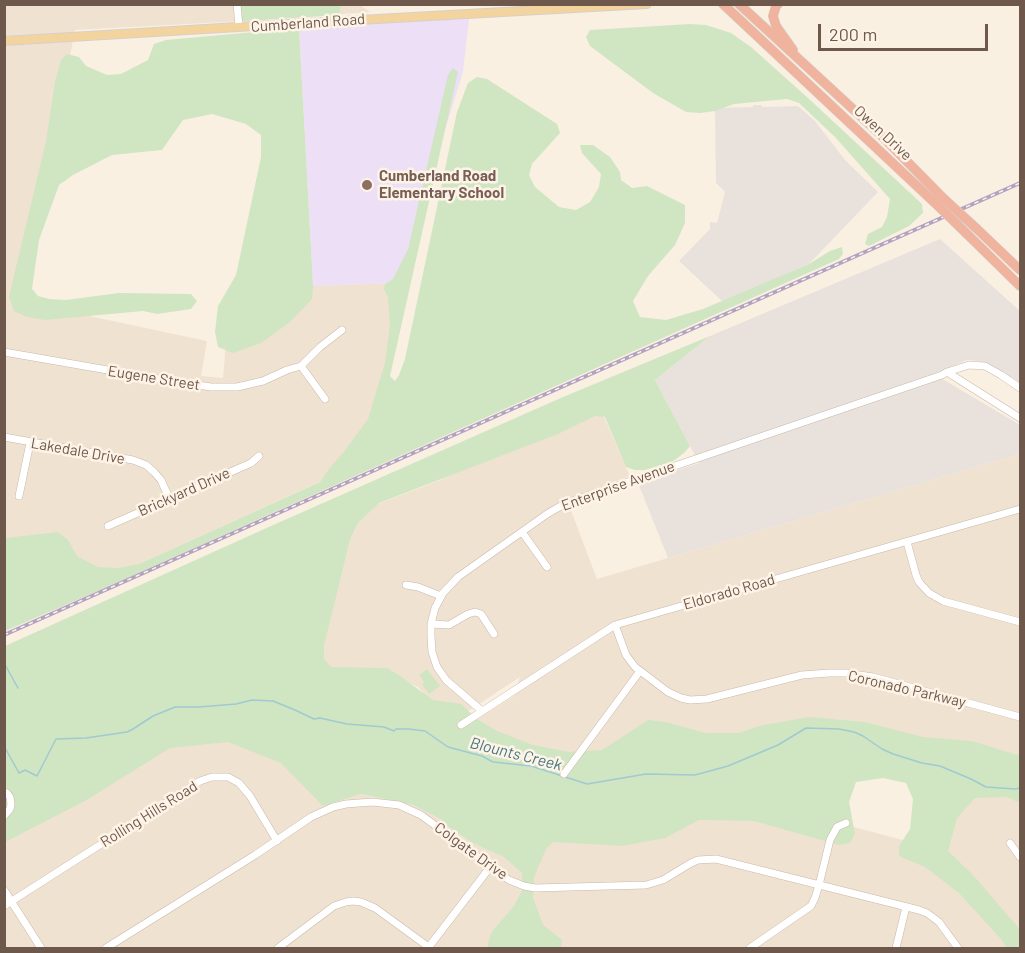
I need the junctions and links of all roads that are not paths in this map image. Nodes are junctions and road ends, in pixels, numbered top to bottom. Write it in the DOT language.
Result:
graph roads {
  1 [pos="237,4"];
  2 [pos="647,4"];
  3 [pos="723,4"];
  4 [pos="739,4"];
  5 [pos="778,4"];
  6 [pos="239,27"];
  7 [pos="4,41"];
  8 [pos="801,62"];
  9 [pos="939,200"];
  10 [pos="1020,270"];
  11 [pos="1020,286"];
  12 [pos="342,330"];
  13 [pos="4,352"];
  14 [pos="301,366"];
  15 [pos="947,372"];
  16 [pos="1020,388"];
  17 [pos="325,399"];
  18 [pos="1020,418"];
  19 [pos="4,437"];
  20 [pos="30,443"];
  21 [pos="259,456"];
  22 [pos="19,496"];
  23 [pos="169,498"];
  24 [pos="1020,510"];
  25 [pos="108,526"];
  26 [pos="522,532"];
  27 [pos="907,542"];
  28 [pos="547,567"];
  29 [pos="406,585"];
  30 [pos="441,596"];
  31 [pos="1020,622"];
  32 [pos="431,624"];
  33 [pos="615,625"];
  34 [pos="494,634"];
  35 [pos="640,671"];
  36 [pos="482,711"];
  37 [pos="1020,717"];
  38 [pos="460,725"];
  39 [pos="564,774"];
  40 [pos="7,793"];
  41 [pos="4,816"];
  42 [pos="846,823"];
  43 [pos="277,841"];
  44 [pos="1010,843"];
  45 [pos="1020,857"];
  46 [pos="491,866"];
  47 [pos="819,885"];
  48 [pos="4,890"];
  49 [pos="8,904"];
  50 [pos="906,907"];
  51 [pos="41,948"];
  52 [pos="107,948"];
  53 [pos="278,948"];
  54 [pos="429,948"];
  55 [pos="750,948"];
  56 [pos="896,948"];
  57 [pos="958,948"];
  1 -- 6 [label="street"];
  2 -- 6 [label="main road, Cumberland Road"];
  3 -- 9 [label="highway, Owen Drive"];
  4 -- 8 [label="highway, Owen Drive"];
  5 -- 8 [label="highway"];
  6 -- 7 [label="main road, Cumberland Road"];
  8 -- 9 [label="highway, Owen Drive"];
  9 -- 10 [label="highway, Owen Drive, bridge"];
  9 -- 11 [label="highway, Owen Drive, bridge"];
  12 -- 14 [label="street"];
  13 -- 14 [label="street, Eugene Street"];
  14 -- 17 [label="street"];
  15 -- 16 [label="street, Enterprise Avenue"];
  15 -- 18 [label="street"];
  15 -- 26 [label="street, Enterprise Avenue"];
  19 -- 20 [label="street, Lakedale Drive"];
  20 -- 22 [label="street"];
  20 -- 23 [label="street, Lakedale Drive"];
  21 -- 23 [label="street, Brickyard Drive"];
  23 -- 25 [label="street, Brickyard Drive"];
  24 -- 27 [label="street, Eldorado Road"];
  26 -- 28 [label="street"];
  26 -- 30 [label="street, Enterprise Avenue"];
  27 -- 31 [label="street"];
  27 -- 33 [label="street, Eldorado Road"];
  29 -- 30 [label="street"];
  30 -- 32 [label="street, Enterprise Avenue"];
  32 -- 34 [label="street"];
  32 -- 36 [label="street, Enterprise Avenue"];
  33 -- 35 [label="street, Coronado Parkway"];
  33 -- 36 [label="street, Eldorado Road"];
  35 -- 37 [label="street, Coronado Parkway"];
  35 -- 39 [label="street"];
  36 -- 38 [label="street, Eldorado Road"];
  40 -- 41 [label="street"];
  42 -- 47 [label="street"];
  43 -- 46 [label="street, Colgate Drive"];
  43 -- 49 [label="street, Rolling Hills Road"];
  43 -- 52 [label="street, Colgate Drive"];
  44 -- 45 [label="street"];
  46 -- 47 [label="street, Colgate Drive"];
  46 -- 54 [label="street"];
  47 -- 50 [label="street, Colgate Drive"];
  47 -- 55 [label="street"];
  48 -- 49 [label="street"];
  49 -- 51 [label="street"];
  50 -- 56 [label="street"];
  50 -- 57 [label="street, Colgate Drive"];
  53 -- 54 [label="street"];
}
